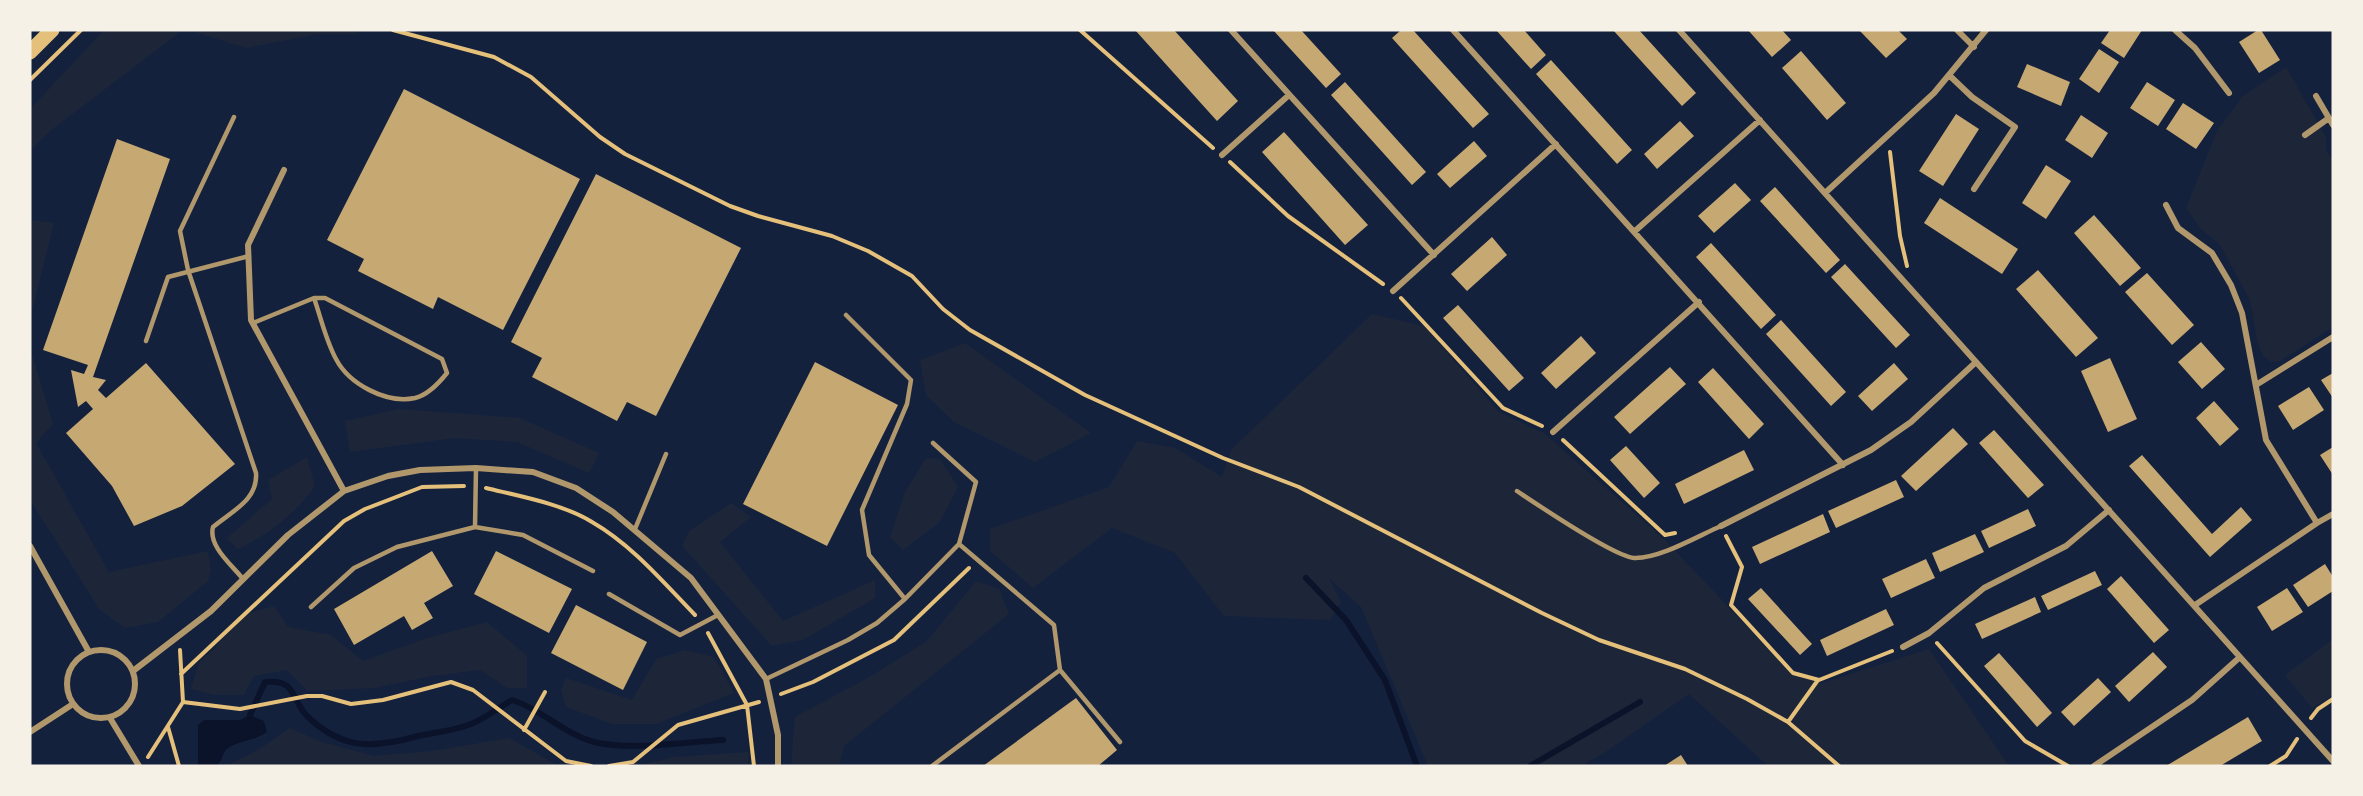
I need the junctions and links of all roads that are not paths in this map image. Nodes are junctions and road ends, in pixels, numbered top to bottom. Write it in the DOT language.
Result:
graph roads {
  1 [pos="52,30"];
  2 [pos="1231,30"];
  3 [pos="1453,30"];
  4 [pos="1679,30"];
  5 [pos="1957,30"];
  6 [pos="1986,30"];
  7 [pos="2175,30"];
  8 [pos="1974,47"];
  9 [pos="30,52"];
  10 [pos="1950,76"];
  11 [pos="2229,93"];
  12 [pos="1289,95"];
  13 [pos="2316,96"];
  14 [pos="234,117"];
  15 [pos="2329,118"];
  16 [pos="1760,120"];
  17 [pos="2333,125"];
  18 [pos="2306,135"];
  19 [pos="1556,144"];
  20 [pos="1222,155"];
  21 [pos="284,170"];
  22 [pos="1974,189"];
  23 [pos="1825,193"];
  24 [pos="2166,205"];
  25 [pos="1635,231"];
  26 [pos="1434,255"];
  27 [pos="249,256"];
  28 [pos="188,270"];
  29 [pos="1393,291"];
  30 [pos="314,298"];
  31 [pos="1699,302"];
  32 [pos="846,315"];
  33 [pos="253,322"];
  34 [pos="2333,337"];
  35 [pos="146,342"];
  36 [pos="1976,362"];
  37 [pos="2256,385"];
  38 [pos="1553,432"];
  39 [pos="933,443"];
  40 [pos="666,454"];
  41 [pos="1843,465"];
  42 [pos="476,468"];
  43 [pos="344,491"];
  44 [pos="1516,491"];
  45 [pos="2109,510"];
  46 [pos="2333,514"];
  47 [pos="2317,523"];
  48 [pos="1721,526"];
  49 [pos="475,527"];
  50 [pos="634,529"];
  51 [pos="959,544"];
  52 [pos="30,546"];
  53 [pos="593,571"];
  54 [pos="243,579"];
  55 [pos="609,594"];
  56 [pos="905,599"];
  57 [pos="2194,605"];
  58 [pos="310,608"];
  59 [pos="718,615"];
  60 [pos="1903,647"];
  61 [pos="89,652"];
  62 [pos="2240,657"];
  63 [pos="1060,669"];
  64 [pos="133,671"];
  65 [pos="765,679"];
  66 [pos="73,704"];
  67 [pos="110,718"];
  68 [pos="30,732"];
  69 [pos="1120,742"];
  70 [pos="2333,761"];
  71 [pos="140,766"];
  72 [pos="778,766"];
  73 [pos="932,766"];
  74 [pos="2094,766"];
  1 -- 9 [label="main road"];
  2 -- 12 [label="street"];
  3 -- 19 [label="street"];
  4 -- 16 [label="street"];
  5 -- 8 [label="street"];
  6 -- 8 [label="street"];
  7 -- 11 [label="street"];
  8 -- 10 [label="street"];
  10 -- 22 [label="street"];
  10 -- 23 [label="street"];
  12 -- 20 [label="street"];
  12 -- 26 [label="street"];
  13 -- 15 [label="street"];
  14 -- 28 [label="lane"];
  15 -- 17 [label="street"];
  15 -- 18 [label="street"];
  16 -- 23 [label="street"];
  16 -- 25 [label="street"];
  19 -- 25 [label="street"];
  19 -- 26 [label="street"];
  21 -- 27 [label="street"];
  23 -- 36 [label="street"];
  24 -- 37 [label="street"];
  25 -- 31 [label="street"];
  26 -- 29 [label="street"];
  27 -- 28 [label="lane"];
  27 -- 33 [label="street"];
  28 -- 35 [label="lane"];
  28 -- 54 [label="lane"];
  30 -- 30 [label="lane"];
  30 -- 33 [label="lane"];
  31 -- 38 [label="street"];
  31 -- 41 [label="street"];
  32 -- 56 [label="lane"];
  33 -- 43 [label="street"];
  34 -- 37 [label="street"];
  36 -- 41 [label="street"];
  36 -- 45 [label="street"];
  37 -- 47 [label="street"];
  39 -- 51 [label="lane"];
  40 -- 50 [label="lane"];
  41 -- 48 [label="street"];
  42 -- 43 [label="street"];
  42 -- 49 [label="lane"];
  42 -- 50 [label="street"];
  43 -- 54 [label="street"];
  44 -- 48 [label="lane"];
  45 -- 57 [label="street"];
  45 -- 60 [label="street"];
  46 -- 47 [label="street"];
  47 -- 57 [label="street"];
  49 -- 53 [label="lane"];
  49 -- 58 [label="lane"];
  50 -- 59 [label="street"];
  51 -- 56 [label="lane"];
  51 -- 63 [label="lane"];
  52 -- 61 [label="street"];
  54 -- 64 [label="street"];
  55 -- 59 [label="lane"];
  56 -- 65 [label="lane"];
  57 -- 62 [label="street"];
  59 -- 65 [label="street"];
  61 -- 64 [label="street"];
  61 -- 66 [label="street"];
  62 -- 70 [label="street"];
  62 -- 74 [label="street"];
  63 -- 69 [label="lane"];
  63 -- 73 [label="lane"];
  64 -- 67 [label="street"];
  65 -- 72 [label="street"];
  66 -- 67 [label="street"];
  66 -- 68 [label="street"];
  67 -- 71 [label="street"];
}
